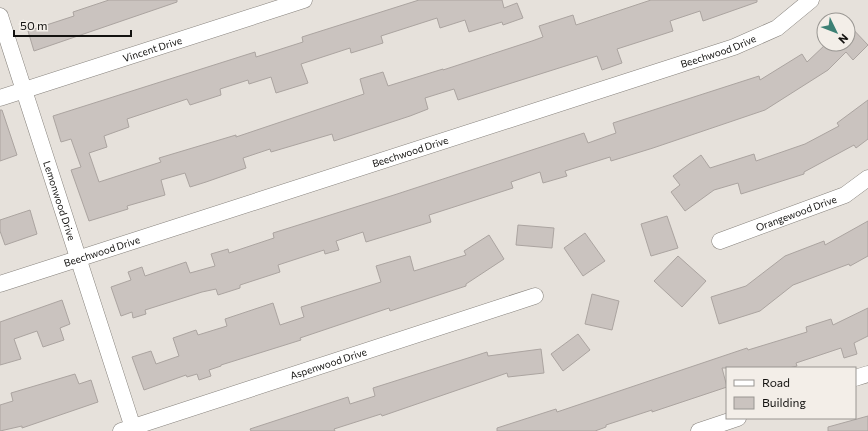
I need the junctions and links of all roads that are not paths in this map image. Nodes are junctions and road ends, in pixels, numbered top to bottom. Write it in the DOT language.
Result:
graph roads {
  1 [pos="304,0"];
  2 [pos="811,0"];
  3 [pos="0,16"];
  4 [pos="24,90"];
  5 [pos="0,98"];
  6 [pos="868,178"];
  7 [pos="720,241"];
  8 [pos="77,259"];
  9 [pos="0,284"];
  10 [pos="535,296"];
  11 [pos="868,374"];
  12 [pos="856,378"];
  13 [pos="735,419"];
  14 [pos="129,430"];
  15 [pos="699,431"];
  1 -- 4 [label="street, Vincent Drive"];
  2 -- 8 [label="street, Beechwood Drive"];
  3 -- 4 [label="street, Lemonwood Drive"];
  4 -- 5 [label="street, Vincent Drive"];
  4 -- 8 [label="street, Lemonwood Drive"];
  6 -- 7 [label="street, Orangewood Drive"];
  8 -- 9 [label="street, Beechwood Drive"];
  8 -- 14 [label="street, Lemonwood Drive"];
  10 -- 14 [label="street, Aspenwood Drive"];
  11 -- 12 [label="street"];
  13 -- 15 [label="street"];
}
